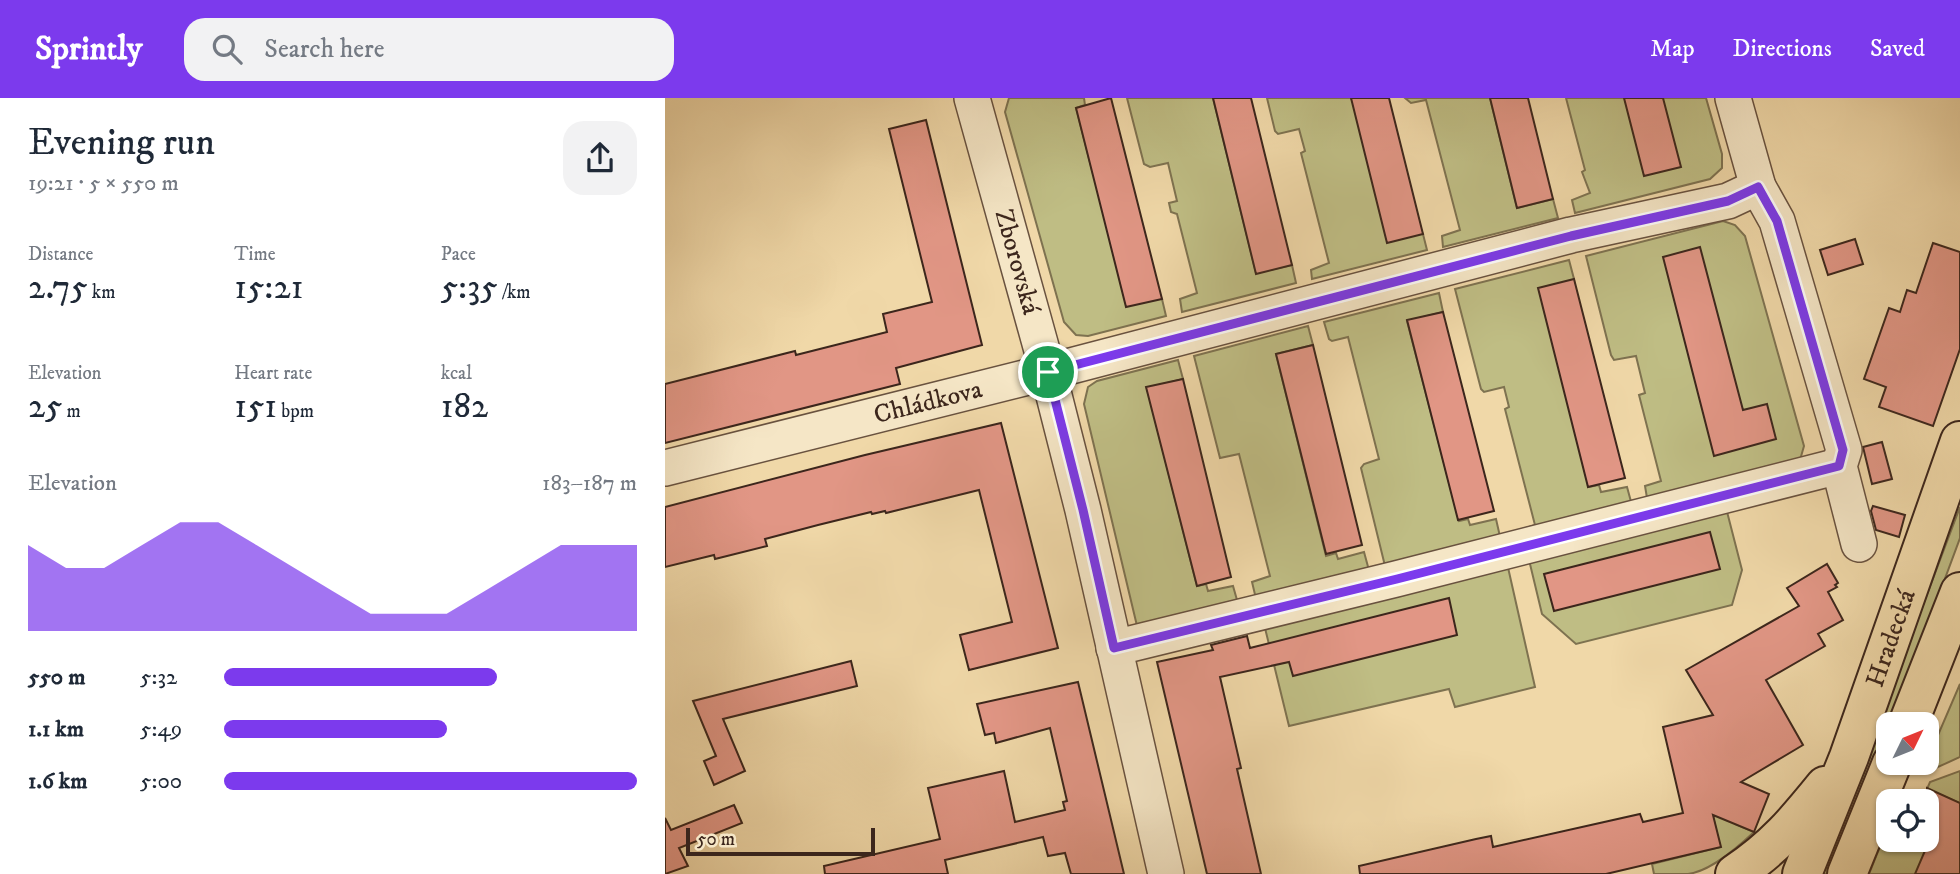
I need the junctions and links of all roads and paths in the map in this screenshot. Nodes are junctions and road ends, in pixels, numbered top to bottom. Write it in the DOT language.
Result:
graph roads {
  1 [pos="972,98"];
  2 [pos="1733,98"];
  3 [pos="1758,187"];
  4 [pos="1048,372"];
  5 [pos="1960,441"];
  6 [pos="1839,466"];
  7 [pos="665,468"];
  8 [pos="1859,544"];
  9 [pos="1960,592"];
  10 [pos="1114,648"];
  11 [pos="1912,712"];
  12 [pos="1849,757"];
  13 [pos="1887,775"];
  14 [pos="1166,874"];
  15 [pos="1735,874"];
  16 [pos="1802,874"];
  17 [pos="1847,874"];
  1 -- 4 [label="street, Zborovská"];
  2 -- 3 [label="street"];
  3 -- 4 [label="street, Chládkova"];
  3 -- 6 [label="street"];
  4 -- 7 [label="street, Chládkova"];
  4 -- 10 [label="street, Zborovská"];
  5 -- 12 [label="main road, Hradecká"];
  6 -- 8 [label="street"];
  6 -- 10 [label="street"];
  9 -- 11 [label="main road, Hradecká"];
  10 -- 14 [label="street, Zborovská"];
  12 -- 15 [label="main road"];
  12 -- 16 [label="main road, Hradecká"];
  13 -- 17 [label="main road"];
}
